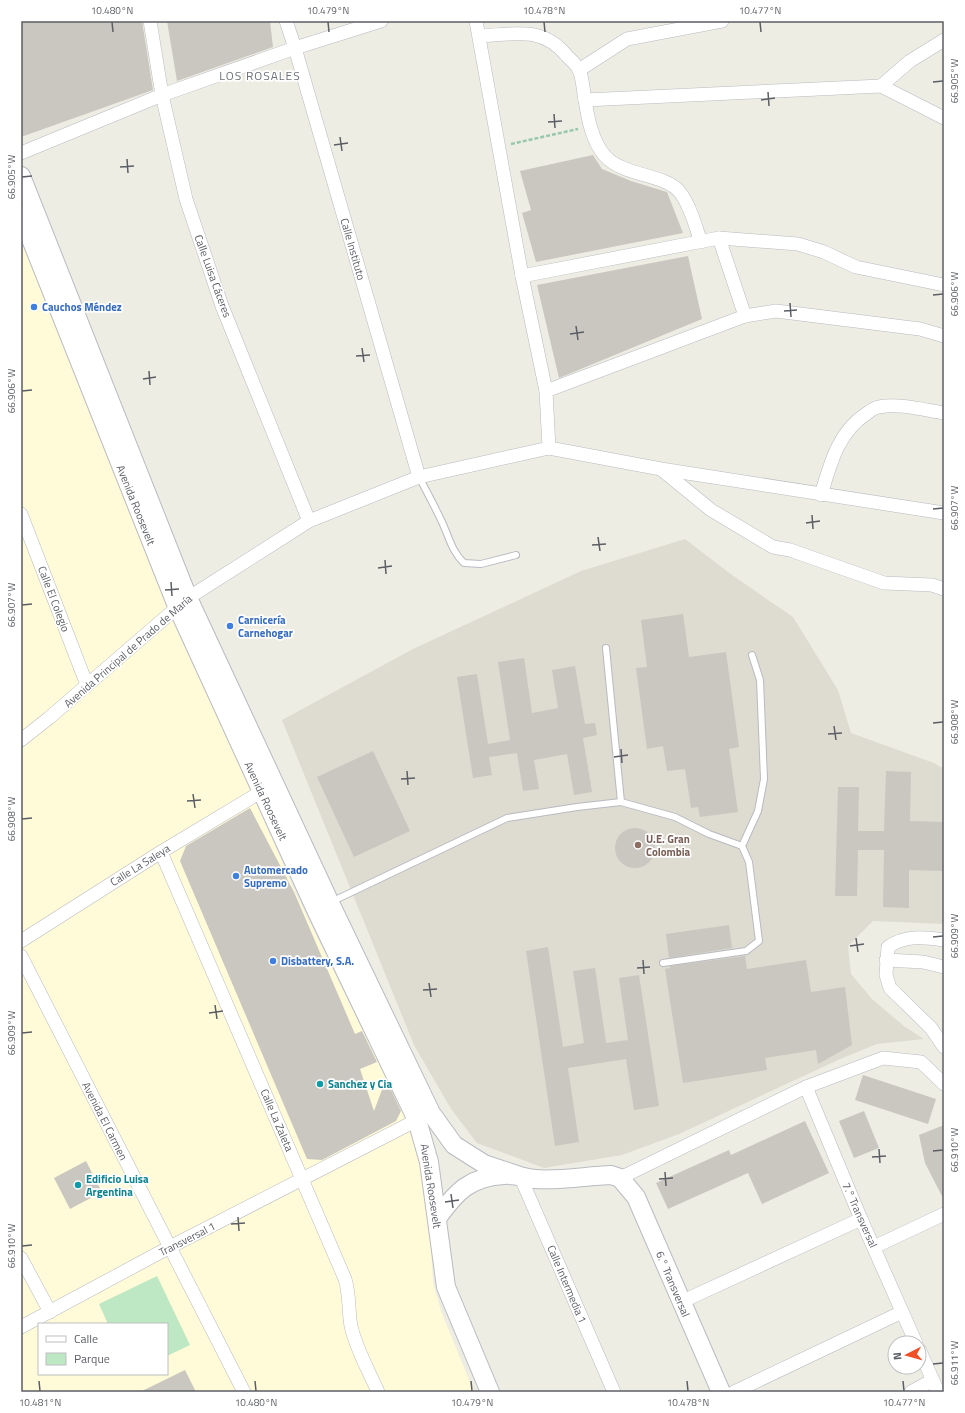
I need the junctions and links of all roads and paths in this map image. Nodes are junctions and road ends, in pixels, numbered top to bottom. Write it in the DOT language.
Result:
graph roads {
  1 [pos="150,21"];
  2 [pos="286,21"];
  3 [pos="381,21"];
  4 [pos="476,21"];
  5 [pos="722,21"];
  6 [pos="480,36"];
  7 [pos="942,46"];
  8 [pos="295,48"];
  9 [pos="579,70"];
  10 [pos="881,86"];
  11 [pos="162,95"];
  12 [pos="585,100"];
  13 [pos="944,118"];
  14 [pos="590,126"];
  15 [pos="500,147"];
  16 [pos="21,153"];
  17 [pos="21,176"];
  18 [pos="21,214"];
  19 [pos="719,238"];
  20 [pos="701,242"];
  21 [pos="522,276"];
  22 [pos="944,285"];
  23 [pos="745,316"];
  24 [pos="69,317"];
  25 [pos="944,336"];
  26 [pos="546,391"];
  27 [pos="944,413"];
  28 [pos="549,448"];
  29 [pos="661,469"];
  30 [pos="419,477"];
  31 [pos="820,495"];
  32 [pos="21,514"];
  33 [pos="944,514"];
  34 [pos="309,521"];
  35 [pos="516,555"];
  36 [pos="944,588"];
  37 [pos="182,602"];
  38 [pos="606,648"];
  39 [pos="752,655"];
  40 [pos="87,685"];
  41 [pos="21,740"];
  42 [pos="267,788"];
  43 [pos="621,802"];
  44 [pos="742,846"];
  45 [pos="162,852"];
  46 [pos="330,903"];
  47 [pos="944,940"];
  48 [pos="21,941"];
  49 [pos="21,956"];
  50 [pos="886,960"];
  51 [pos="663,963"];
  52 [pos="944,967"];
  53 [pos="944,1048"];
  54 [pos="944,1084"];
  55 [pos="806,1087"];
  56 [pos="417,1120"];
  57 [pos="520,1176"];
  58 [pos="620,1178"];
  59 [pos="303,1180"];
  60 [pos="944,1214"];
  61 [pos="438,1217"];
  62 [pos="861,1219"];
  63 [pos="170,1247"];
  64 [pos="874,1247"];
  65 [pos="21,1258"];
  66 [pos="681,1302"];
  67 [pos="50,1312"];
  68 [pos="902,1312"];
  69 [pos="21,1327"];
  70 [pos="912,1335"];
  71 [pos="927,1366"];
  72 [pos="936,1386"];
  73 [pos="244,1392"];
  74 [pos="378,1392"];
  75 [pos="490,1392"];
  76 [pos="614,1392"];
  77 [pos="721,1392"];
  78 [pos="734,1392"];
  79 [pos="911,1392"];
  1 -- 11 [label="street, Calle Luisa Cáceres"];
  2 -- 8 [label="street, Calle Instituto"];
  3 -- 8 [label="street"];
  4 -- 6 [label="street"];
  5 -- 9 [label="street"];
  6 -- 9 [label="street"];
  6 -- 15 [label="street"];
  7 -- 10 [label="street"];
  8 -- 11 [label="street"];
  8 -- 30 [label="street, Calle Instituto"];
  9 -- 12 [label="street"];
  10 -- 12 [label="street"];
  10 -- 13 [label="street"];
  11 -- 16 [label="street"];
  11 -- 34 [label="street, Calle Luisa Cáceres"];
  12 -- 14 [label="street"];
  14 -- 15 [label="path"];
  14 -- 20 [label="street"];
  15 -- 21 [label="street"];
  17 -- 24 [label="street, Avenida Roosevelt"];
  18 -- 24 [label="street, Avenida Roosevelt"];
  19 -- 20 [label="street"];
  19 -- 22 [label="street"];
  19 -- 23 [label="street"];
  20 -- 21 [label="street"];
  21 -- 26 [label="street"];
  23 -- 25 [label="street"];
  23 -- 26 [label="street"];
  24 -- 37 [label="street, Avenida Roosevelt"];
  26 -- 28 [label="street"];
  27 -- 31 [label="street"];
  28 -- 29 [label="street"];
  28 -- 30 [label="street, Avenida Principal de Prado de María"];
  29 -- 31 [label="street"];
  29 -- 36 [label="street"];
  30 -- 34 [label="street, Avenida Principal de Prado de María"];
  30 -- 35 [label="lane"];
  31 -- 33 [label="street"];
  32 -- 40 [label="street, Calle El Colegio"];
  34 -- 37 [label="street, Avenida Principal de Prado de María"];
  37 -- 40 [label="street, Avenida Principal de Prado de María"];
  37 -- 42 [label="street, Avenida Roosevelt"];
  38 -- 43 [label="lane"];
  39 -- 44 [label="lane"];
  40 -- 41 [label="street, Avenida Principal de Prado de María"];
  42 -- 45 [label="street, Calle La Saleya"];
  42 -- 46 [label="street, Avenida Roosevelt"];
  42 -- 56 [label="street, Avenida Roosevelt"];
  43 -- 44 [label="lane"];
  43 -- 46 [label="lane"];
  44 -- 51 [label="lane"];
  45 -- 48 [label="street, Calle La Saleya"];
  45 -- 59 [label="street, Calle La Zaleta"];
  46 -- 57 [label="street, Avenida Roosevelt"];
  47 -- 50 [label="street"];
  49 -- 63 [label="street, Avenida El Carmen"];
  50 -- 52 [label="street"];
  50 -- 53 [label="street"];
  54 -- 55 [label="street"];
  55 -- 58 [label="street"];
  55 -- 62 [label="street, 7.° Transversal"];
  56 -- 59 [label="street, Transversal 1"];
  56 -- 61 [label="street, Avenida Roosevelt"];
  57 -- 58 [label="street"];
  57 -- 61 [label="street"];
  57 -- 76 [label="street, Calle Intermedia 1"];
  58 -- 66 [label="street, 6.° Transversal"];
  59 -- 63 [label="street, Transversal 1"];
  59 -- 74 [label="street, Calle La Zaleta"];
  60 -- 64 [label="street"];
  61 -- 75 [label="street, Avenida Roosevelt"];
  62 -- 64 [label="street, 7.° Transversal"];
  62 -- 66 [label="street"];
  63 -- 67 [label="street, Transversal 1"];
  63 -- 73 [label="street, Avenida El Carmen"];
  64 -- 68 [label="street, 7.° Transversal"];
  65 -- 67 [label="street"];
  66 -- 77 [label="street, 6.° Transversal"];
  67 -- 69 [label="street, Transversal 1"];
  68 -- 70 [label="street, 7.° Transversal"];
  68 -- 78 [label="street"];
  71 -- 72 [label="street"];
  72 -- 79 [label="street"];
}
